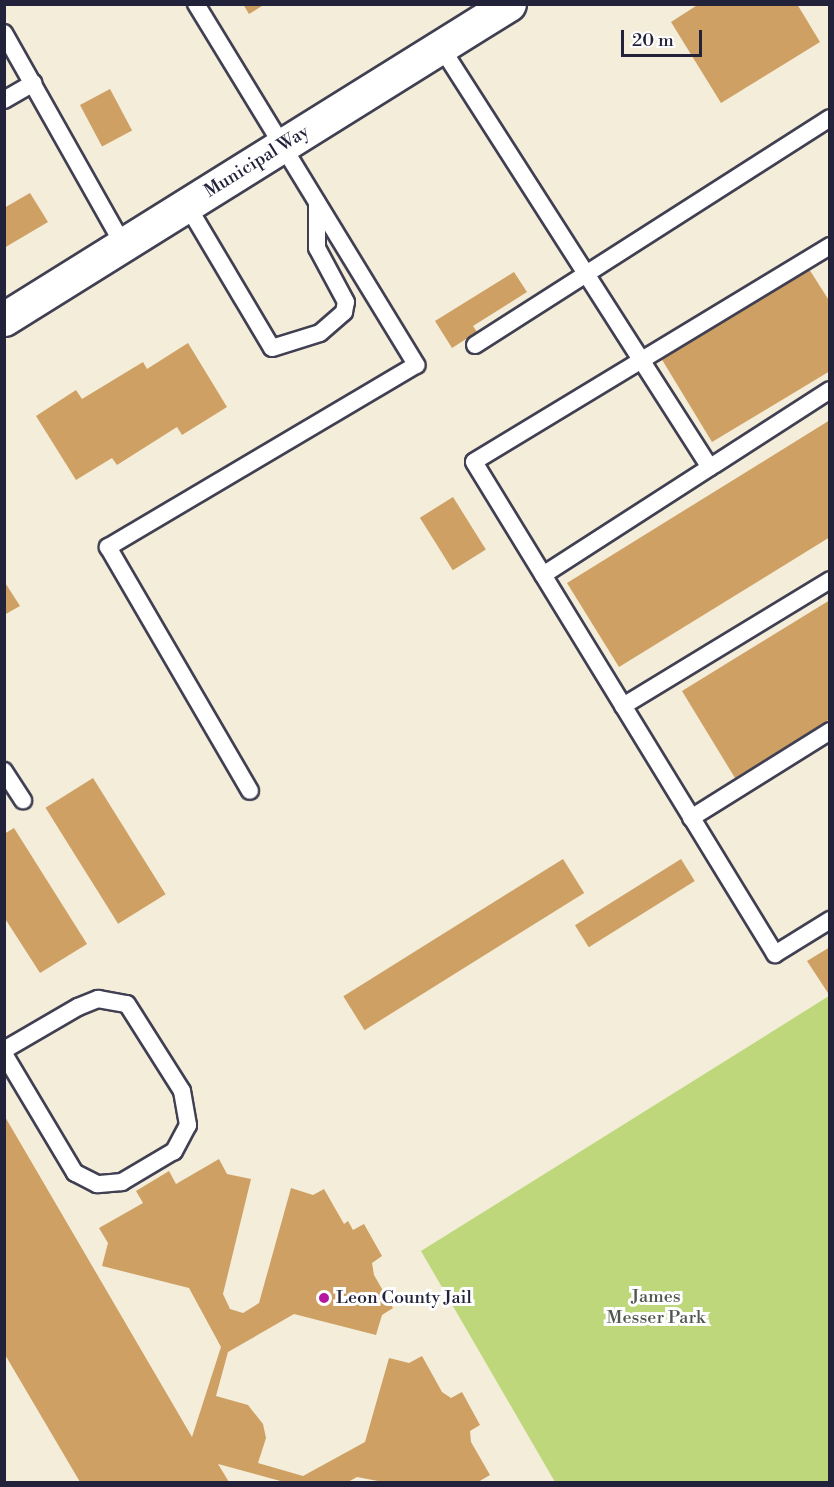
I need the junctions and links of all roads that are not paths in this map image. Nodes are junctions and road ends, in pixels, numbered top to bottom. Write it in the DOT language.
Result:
graph roads {
  1 [pos="196,4"];
  2 [pos="509,4"];
  3 [pos="4,33"];
  4 [pos="441,47"];
  5 [pos="33,83"];
  6 [pos="4,100"];
  7 [pos="830,118"];
  8 [pos="283,145"];
  9 [pos="317,203"];
  10 [pos="188,205"];
  11 [pos="124,246"];
  12 [pos="830,246"];
  13 [pos="356,266"];
  14 [pos="586,273"];
  15 [pos="334,279"];
  16 [pos="4,319"];
  17 [pos="475,345"];
  18 [pos="642,360"];
  19 [pos="830,390"];
  20 [pos="710,467"];
  21 [pos="543,575"];
  22 [pos="830,580"];
  23 [pos="623,706"];
  24 [pos="830,731"];
  25 [pos="4,771"];
  26 [pos="250,791"];
  27 [pos="23,800"];
  28 [pos="691,818"];
  29 [pos="830,920"];
  30 [pos="4,1052"];
  1 -- 8 [label="lane"];
  2 -- 4 [label="street, Municipal Way"];
  3 -- 5 [label="lane"];
  4 -- 8 [label="street, Municipal Way"];
  4 -- 14 [label="lane"];
  5 -- 6 [label="lane"];
  5 -- 11 [label="lane"];
  7 -- 14 [label="lane"];
  8 -- 9 [label="lane"];
  8 -- 10 [label="street, Municipal Way"];
  9 -- 13 [label="lane"];
  9 -- 15 [label="lane"];
  10 -- 11 [label="street, Municipal Way"];
  10 -- 15 [label="lane"];
  11 -- 16 [label="street, Municipal Way"];
  12 -- 18 [label="lane"];
  13 -- 15 [label="lane"];
  13 -- 26 [label="lane"];
  14 -- 17 [label="lane"];
  14 -- 18 [label="lane"];
  18 -- 20 [label="lane"];
  18 -- 21 [label="lane"];
  19 -- 20 [label="lane"];
  20 -- 21 [label="lane"];
  21 -- 23 [label="lane"];
  22 -- 23 [label="lane"];
  23 -- 28 [label="lane"];
  24 -- 28 [label="lane"];
  25 -- 27 [label="lane"];
  28 -- 29 [label="lane"];
  30 -- 30 [label="lane"];
}
